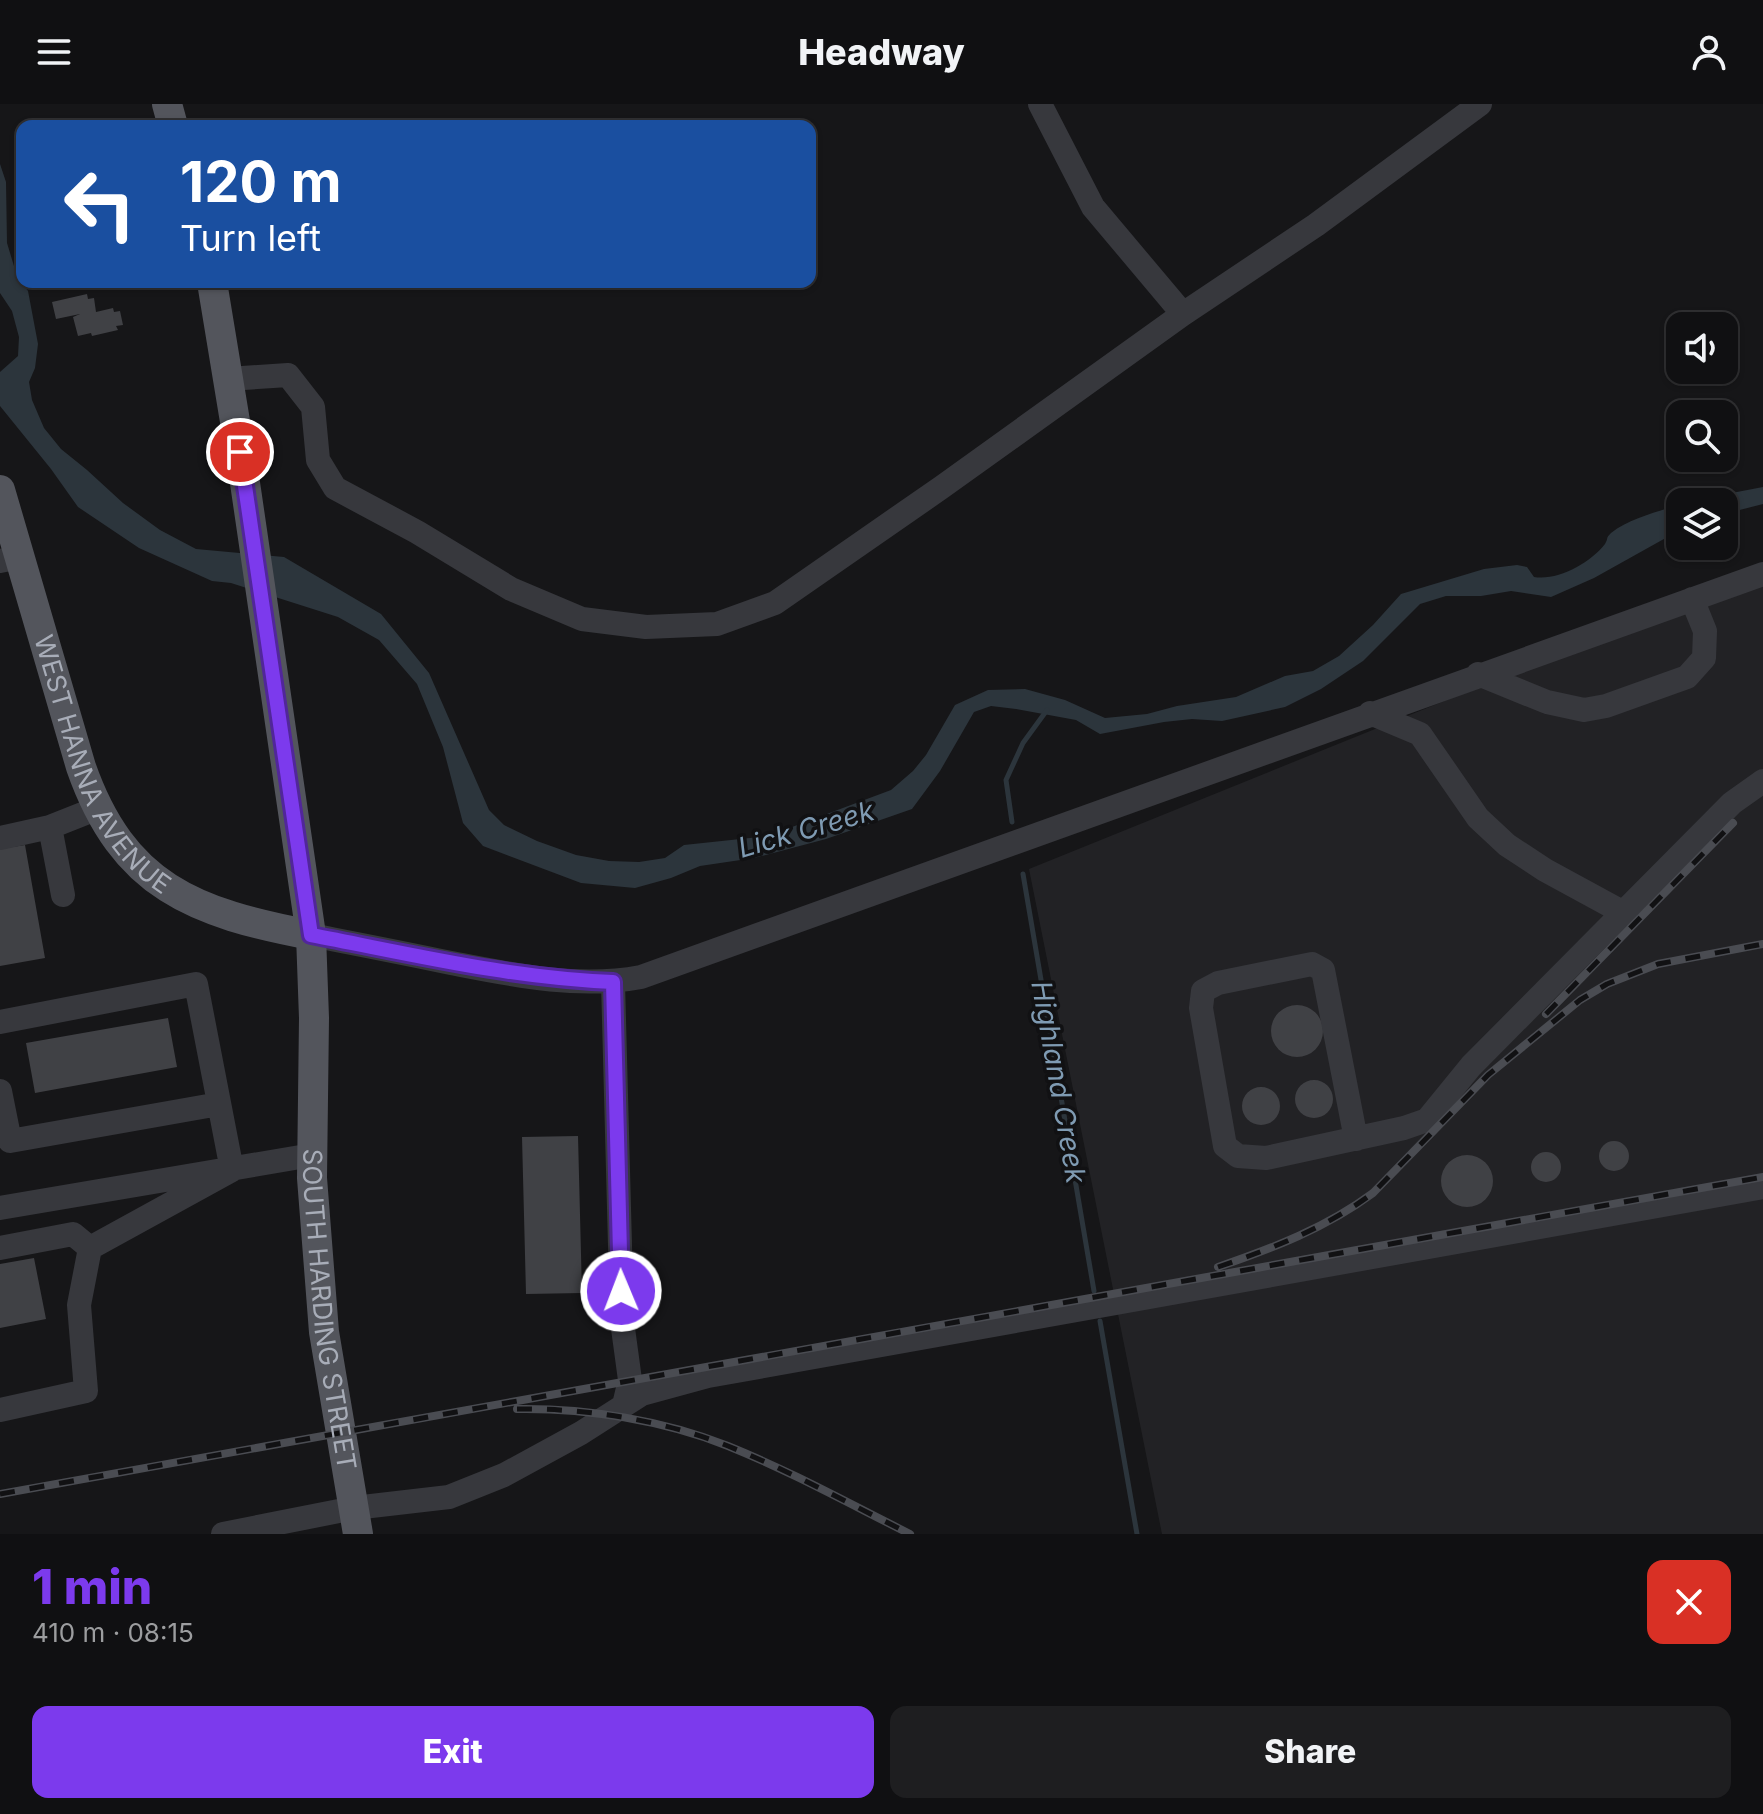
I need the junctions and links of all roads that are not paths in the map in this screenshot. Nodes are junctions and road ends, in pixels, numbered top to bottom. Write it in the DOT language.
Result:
graph roads {
  1 [pos="1040,104"];
  2 [pos="1480,104"];
  3 [pos="213,288"];
  4 [pos="1183,314"];
  5 [pos="228,379"];
  6 [pos="0,490"];
  7 [pos="10,559"];
  8 [pos="1763,574"];
  9 [pos="1692,599"];
  10 [pos="1478,674"];
  11 [pos="1420,695"];
  12 [pos="1370,713"];
  13 [pos="1420,734"];
  14 [pos="1763,781"];
  15 [pos="98,808"];
  16 [pos="50,827"];
  17 [pos="0,838"];
  18 [pos="63,895"];
  19 [pos="1624,913"];
  20 [pos="311,935"];
  21 [pos="613,982"];
  22 [pos="0,1022"];
  23 [pos="0,1091"];
  24 [pos="219,1104"];
  25 [pos="1356,1139"];
  26 [pos="312,1155"];
  27 [pos="232,1170"];
  28 [pos="1763,1187"];
  29 [pos="0,1208"];
  30 [pos="0,1248"];
  31 [pos="90,1248"];
  32 [pos="624,1405"];
  33 [pos="0,1410"];
  34 [pos="356,1521"];
  35 [pos="223,1534"];
  1 -- 4 [label="lane"];
  2 -- 4 [label="lane"];
  3 -- 5 [label="main road"];
  4 -- 5 [label="lane"];
  5 -- 20 [label="main road, SOUTH HARDING STREET"];
  6 -- 7 [label="main road, WEST HANNA AVENUE"];
  7 -- 15 [label="main road, WEST HANNA AVENUE"];
  8 -- 9 [label="lane"];
  9 -- 10 [label="lane"];
  9 -- 10 [label="lane"];
  10 -- 11 [label="lane"];
  11 -- 12 [label="lane"];
  11 -- 13 [label="lane"];
  12 -- 13 [label="lane"];
  12 -- 21 [label="lane"];
  13 -- 19 [label="lane"];
  14 -- 19 [label="lane"];
  15 -- 16 [label="lane"];
  15 -- 20 [label="main road, WEST HANNA AVENUE"];
  16 -- 17 [label="lane"];
  16 -- 18 [label="lane"];
  19 -- 25 [label="lane"];
  20 -- 21 [label="lane"];
  20 -- 26 [label="main road, SOUTH HARDING STREET"];
  21 -- 32 [label="lane"];
  22 -- 24 [label="lane"];
  23 -- 24 [label="lane"];
  24 -- 27 [label="lane"];
  25 -- 25 [label="lane"];
  26 -- 27 [label="lane"];
  26 -- 34 [label="main road, SOUTH HARDING STREET"];
  27 -- 29 [label="lane"];
  27 -- 31 [label="lane"];
  28 -- 32 [label="lane"];
  30 -- 31 [label="lane"];
  31 -- 33 [label="lane"];
  32 -- 34 [label="lane"];
  34 -- 35 [label="lane"];
}
